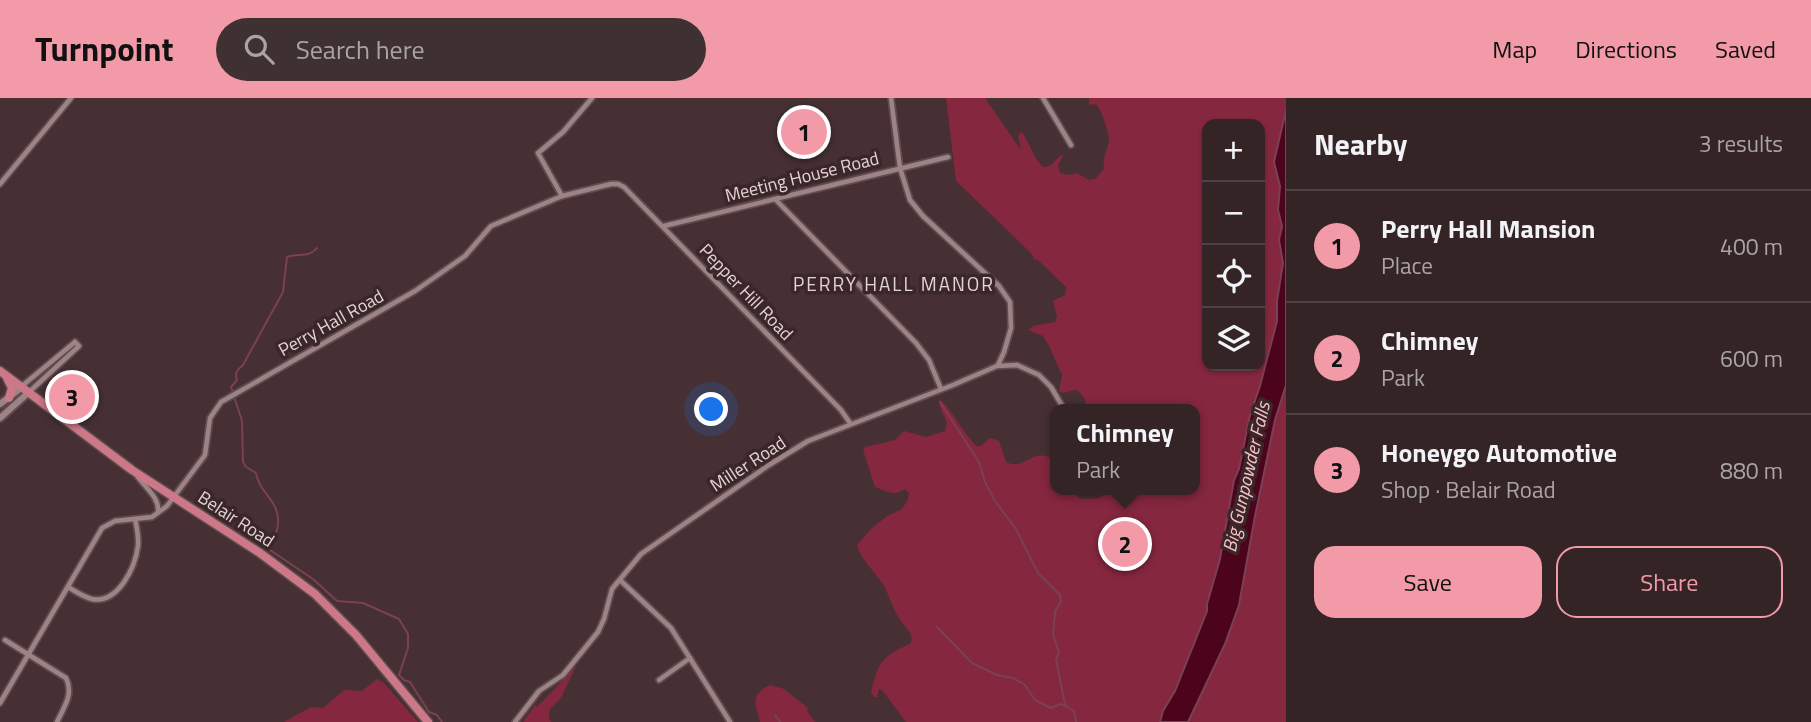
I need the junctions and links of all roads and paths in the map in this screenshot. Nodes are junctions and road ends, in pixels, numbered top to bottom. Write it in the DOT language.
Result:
graph roads {
  1 [pos="71,98"];
  2 [pos="592,98"];
  3 [pos="891,98"];
  4 [pos="1043,98"];
  5 [pos="1070,145"];
  6 [pos="948,157"];
  7 [pos="900,168"];
  8 [pos="0,184"];
  9 [pos="618,184"];
  10 [pos="562,196"];
  11 [pos="775,199"];
  12 [pos="663,226"];
  13 [pos="998,366"];
  14 [pos="2,373"];
  15 [pos="24,390"];
  16 [pos="942,390"];
  17 [pos="9,398"];
  18 [pos="0,404"];
  19 [pos="1061,404"];
  20 [pos="0,418"];
  21 [pos="850,423"];
  22 [pos="132,470"];
  23 [pos="172,496"];
  24 [pos="158,513"];
  25 [pos="135,519"];
  26 [pos="620,580"];
  27 [pos="68,587"];
  28 [pos="5,640"];
  29 [pos="29,654"];
  30 [pos="690,658"];
  31 [pos="659,680"];
  32 [pos="0,703"];
  33 [pos="57,722"];
  34 [pos="428,722"];
  35 [pos="515,722"];
  36 [pos="730,722"];
  1 -- 8 [label="street"];
  2 -- 10 [label="street"];
  3 -- 7 [label="street"];
  4 -- 5 [label="street"];
  6 -- 7 [label="street, Meeting House Road"];
  7 -- 11 [label="street, Meeting House Road"];
  7 -- 13 [label="street"];
  9 -- 10 [label="street, Perry Hall Road"];
  9 -- 12 [label="street, Pepper Hill Road"];
  10 -- 23 [label="street, Perry Hall Road"];
  11 -- 12 [label="street, Meeting House Road"];
  11 -- 16 [label="street"];
  12 -- 21 [label="street, Pepper Hill Road"];
  13 -- 16 [label="street, Miller Road"];
  13 -- 19 [label="street"];
  14 -- 15 [label="highway, Belair Road"];
  14 -- 17 [label="highway"];
  15 -- 15 [label="street"];
  15 -- 17 [label="main road"];
  15 -- 20 [label="main road"];
  15 -- 22 [label="highway, Belair Road"];
  16 -- 21 [label="street, Miller Road"];
  17 -- 18 [label="main road"];
  21 -- 26 [label="street, Miller Road"];
  22 -- 23 [label="highway, Belair Road"];
  22 -- 24 [label="street"];
  23 -- 24 [label="street, Perry Hall Road"];
  23 -- 34 [label="highway, Belair Road"];
  24 -- 25 [label="street"];
  25 -- 27 [label="street"];
  25 -- 27 [label="street"];
  26 -- 30 [label="street"];
  26 -- 35 [label="street, Miller Road"];
  27 -- 29 [label="street"];
  28 -- 29 [label="street"];
  29 -- 32 [label="street"];
  29 -- 33 [label="street"];
  30 -- 31 [label="street"];
  30 -- 36 [label="street"];
}
